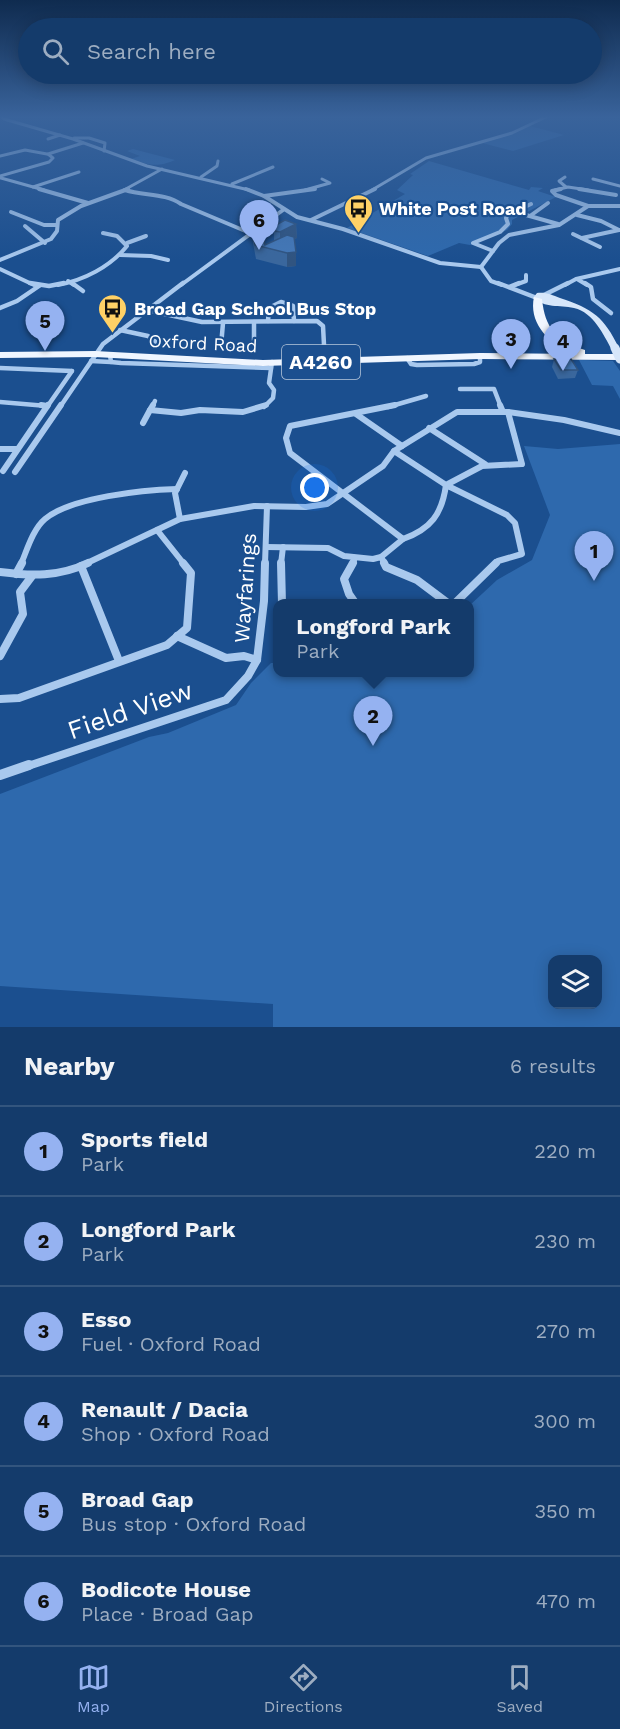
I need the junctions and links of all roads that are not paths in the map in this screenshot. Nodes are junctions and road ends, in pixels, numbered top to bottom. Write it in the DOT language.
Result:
graph roads {
  1 [pos="42,164"];
  2 [pos="146,164"];
  3 [pos="217,164"];
  4 [pos="416,164"];
  5 [pos="273,167"];
  6 [pos="163,169"];
  7 [pos="79,172"];
  8 [pos="0,177"];
  9 [pos="201,177"];
  10 [pos="566,177"];
  11 [pos="322,179"];
  12 [pos="593,179"];
  13 [pos="232,184"];
  14 [pos="620,186"];
  15 [pos="33,187"];
  16 [pos="566,187"];
  17 [pos="125,190"];
  18 [pos="618,194"];
  19 [pos="264,196"];
  20 [pos="620,200"];
  21 [pos="88,203"];
  22 [pos="548,203"];
  23 [pos="531,204"];
  24 [pos="588,206"];
  25 [pos="620,206"];
  26 [pos="283,210"];
  27 [pos="11,212"];
  28 [pos="577,215"];
  29 [pos="311,221"];
  30 [pos="57,225"];
  31 [pos="559,225"];
  32 [pos="25,226"];
  33 [pos="620,230"];
  34 [pos="250,232"];
  35 [pos="103,233"];
  36 [pos="573,234"];
  37 [pos="146,236"];
  38 [pos="582,238"];
  39 [pos="45,243"];
  40 [pos="127,243"];
  41 [pos="600,247"];
  42 [pos="493,250"];
  43 [pos="120,255"];
  44 [pos="166,258"];
  45 [pos="0,260"];
  46 [pos="481,267"];
  47 [pos="0,269"];
  48 [pos="620,269"];
  49 [pos="526,275"];
  50 [pos="576,279"];
  51 [pos="68,281"];
  52 [pos="39,286"];
  53 [pos="508,287"];
  54 [pos="82,291"];
  55 [pos="546,299"];
  56 [pos="0,308"];
  57 [pos="146,310"];
  58 [pos="611,313"];
  59 [pos="268,321"];
  60 [pos="294,321"];
  61 [pos="223,322"];
  62 [pos="254,322"];
  63 [pos="120,330"];
  64 [pos="556,340"];
  65 [pos="156,342"];
  66 [pos="254,342"];
  67 [pos="232,350"];
  68 [pos="321,350"];
  69 [pos="0,355"];
  70 [pos="498,356"];
  71 [pos="618,356"];
  72 [pos="93,358"];
  73 [pos="272,365"];
  74 [pos="0,368"];
  75 [pos="460,389"];
  76 [pos="426,396"];
  77 [pos="155,401"];
  78 [pos="0,402"];
  79 [pos="47,406"];
  80 [pos="150,410"];
  81 [pos="505,412"];
  82 [pos="356,414"];
  83 [pos="143,423"];
  84 [pos="429,428"];
  85 [pos="620,433"];
  86 [pos="402,446"];
  87 [pos="0,449"];
  88 [pos="17,449"];
  89 [pos="394,451"];
  90 [pos="485,464"];
  91 [pos="3,471"];
  92 [pos="15,472"];
  93 [pos="185,473"];
  94 [pos="446,484"];
  95 [pos="177,489"];
  96 [pos="343,495"];
  97 [pos="267,506"];
  98 [pos="180,519"];
  99 [pos="157,530"];
  100 [pos="403,539"];
  101 [pos="266,547"];
  102 [pos="283,548"];
  103 [pos="381,557"];
  104 [pos="355,558"];
  105 [pos="81,566"];
  106 [pos="0,572"];
  107 [pos="16,574"];
  108 [pos="32,576"];
  109 [pos="282,599"];
  110 [pos="353,599"];
  111 [pos="443,599"];
  112 [pos="458,599"];
  113 [pos="177,636"];
  114 [pos="0,656"];
  115 [pos="257,660"];
  116 [pos="119,662"];
  117 [pos="0,699"];
  118 [pos="0,776"];
  1 -- 8 [label="street"];
  2 -- 6 [label="street"];
  3 -- 9 [label="street"];
  4 -- 29 [label="street"];
  5 -- 13 [label="street"];
  6 -- 9 [label="street"];
  6 -- 17 [label="street"];
  7 -- 15 [label="street"];
  8 -- 15 [label="street"];
  9 -- 13 [label="street"];
  10 -- 16 [label="street"];
  11 -- 19 [label="street"];
  12 -- 14 [label="street"];
  13 -- 19 [label="street"];
  15 -- 21 [label="street"];
  16 -- 18 [label="street"];
  16 -- 24 [label="street"];
  17 -- 21 [label="street"];
  17 -- 34 [label="street"];
  18 -- 20 [label="street"];
  19 -- 26 [label="street"];
  21 -- 30 [label="street"];
  22 -- 31 [label="street"];
  23 -- 42 [label="street"];
  24 -- 25 [label="street"];
  24 -- 28 [label="street"];
  26 -- 29 [label="street"];
  26 -- 34 [label="street"];
  27 -- 30 [label="street"];
  28 -- 31 [label="street"];
  28 -- 33 [label="street"];
  29 -- 46 [label="street"];
  30 -- 39 [label="street"];
  31 -- 42 [label="street"];
  32 -- 39 [label="street"];
  33 -- 38 [label="street"];
  34 -- 57 [label="street"];
  35 -- 40 [label="street"];
  36 -- 38 [label="street"];
  37 -- 40 [label="street"];
  38 -- 41 [label="street"];
  39 -- 45 [label="street"];
  40 -- 43 [label="street"];
  42 -- 46 [label="street"];
  43 -- 44 [label="street"];
  43 -- 51 [label="street"];
  46 -- 53 [label="street"];
  47 -- 52 [label="street"];
  48 -- 50 [label="street"];
  49 -- 53 [label="street"];
  50 -- 55 [label="street"];
  50 -- 58 [label="street"];
  51 -- 52 [label="street"];
  51 -- 54 [label="street"];
  52 -- 56 [label="street"];
  53 -- 55 [label="street"];
  55 -- 64 [label="main road"];
  55 -- 71 [label="street"];
  57 -- 61 [label="street"];
  57 -- 63 [label="street"];
  59 -- 60 [label="street"];
  59 -- 60 [label="street"];
  59 -- 62 [label="street"];
  60 -- 68 [label="street"];
  61 -- 62 [label="street"];
  61 -- 67 [label="street"];
  62 -- 66 [label="street"];
  63 -- 65 [label="street"];
  63 -- 72 [label="street"];
  64 -- 70 [label="main road"];
  64 -- 71 [label="main road"];
  69 -- 72 [label="main road, Oxford Road / A4260"];
  70 -- 71 [label="main road, Oxford Road / A4260"];
  70 -- 73 [label="main road, Oxford Road / A4260"];
  72 -- 73 [label="main road, Oxford Road / A4260"];
  72 -- 92 [label="street"];
  73 -- 80 [label="street"];
  74 -- 79 [label="street"];
  75 -- 81 [label="street"];
  76 -- 82 [label="street"];
  77 -- 80 [label="street"];
  78 -- 79 [label="street"];
  79 -- 88 [label="street"];
  80 -- 83 [label="street"];
  81 -- 84 [label="street"];
  81 -- 85 [label="street"];
  81 -- 90 [label="street"];
  82 -- 86 [label="street"];
  82 -- 96 [label="street"];
  84 -- 86 [label="street"];
  84 -- 90 [label="street"];
  86 -- 89 [label="street"];
  87 -- 88 [label="street"];
  88 -- 91 [label="street"];
  89 -- 94 [label="street"];
  89 -- 96 [label="street"];
  90 -- 94 [label="street"];
  93 -- 95 [label="street"];
  94 -- 100 [label="street"];
  94 -- 112 [label="street"];
  95 -- 98 [label="street"];
  95 -- 107 [label="street"];
  96 -- 97 [label="street"];
  96 -- 100 [label="street"];
  97 -- 98 [label="street"];
  97 -- 101 [label="street, Wayfarings"];
  98 -- 99 [label="street"];
  99 -- 105 [label="street"];
  99 -- 113 [label="street"];
  100 -- 103 [label="street"];
  101 -- 102 [label="street"];
  101 -- 115 [label="street, Wayfarings"];
  102 -- 104 [label="street"];
  102 -- 109 [label="street"];
  103 -- 104 [label="street"];
  103 -- 111 [label="street"];
  104 -- 110 [label="street"];
  105 -- 108 [label="street"];
  105 -- 116 [label="street"];
  106 -- 107 [label="street"];
  107 -- 108 [label="street"];
  108 -- 114 [label="street"];
  113 -- 115 [label="street, Wayfarings"];
  113 -- 116 [label="street"];
  115 -- 118 [label="street, Field View"];
  116 -- 117 [label="street"];
}
